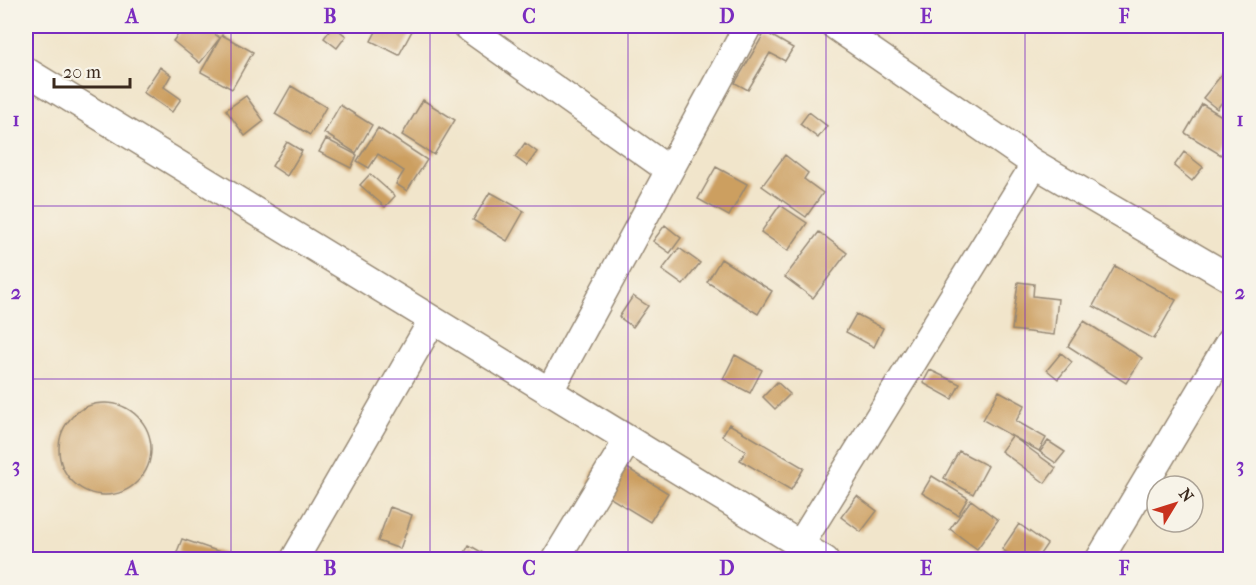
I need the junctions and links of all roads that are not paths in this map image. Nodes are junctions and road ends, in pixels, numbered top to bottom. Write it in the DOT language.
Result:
graph roads {
  1 [pos="466,26"];
  2 [pos="748,26"];
  3 [pos="835,26"];
  4 [pos="26,71"];
  5 [pos="1035,164"];
  6 [pos="669,170"];
  7 [pos="1230,278"];
  8 [pos="432,321"];
  9 [pos="1230,341"];
  10 [pos="549,392"];
  11 [pos="628,440"];
  12 [pos="800,544"];
  13 [pos="294,560"];
  14 [pos="555,560"];
  15 [pos="825,560"];
  16 [pos="1099,560"];
  1 -- 6 [label="street"];
  2 -- 6 [label="street"];
  3 -- 5 [label="street"];
  4 -- 8 [label="street"];
  5 -- 7 [label="street"];
  5 -- 12 [label="street"];
  6 -- 10 [label="street"];
  8 -- 10 [label="street"];
  8 -- 13 [label="street"];
  9 -- 16 [label="street"];
  10 -- 11 [label="street"];
  11 -- 12 [label="street"];
  11 -- 14 [label="street"];
  12 -- 15 [label="street"];
}
